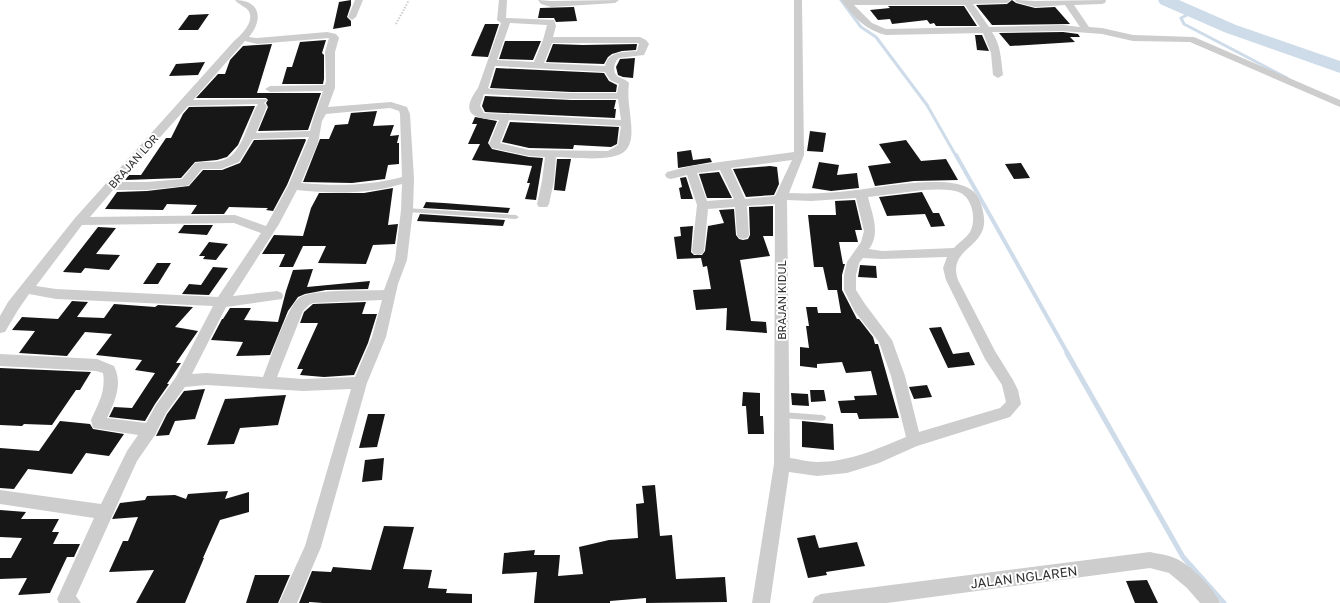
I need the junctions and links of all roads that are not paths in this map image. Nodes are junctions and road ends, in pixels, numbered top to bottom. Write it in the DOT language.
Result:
graph roads {
  1 [pos="240,0"];
  2 [pos="359,0"];
  3 [pos="503,0"];
  4 [pos="542,0"];
  5 [pos="615,0"];
  6 [pos="798,0"];
  7 [pos="1007,0"];
  8 [pos="1019,0"];
  9 [pos="846,1"];
  10 [pos="967,1"];
  11 [pos="1067,1"];
  12 [pos="1102,1"];
  13 [pos="576,2"];
  14 [pos="352,17"];
  15 [pos="506,21"];
  16 [pos="1086,29"];
  17 [pos="985,30"];
  18 [pos="244,38"];
  19 [pos="548,40"];
  20 [pos="492,63"];
  21 [pos="538,66"];
  22 [pos="609,69"];
  23 [pos="998,75"];
  24 [pos="330,88"];
  25 [pos="482,88"];
  26 [pos="270,89"];
  27 [pos="622,96"];
  28 [pos="185,104"];
  29 [pos="1340,104"];
  30 [pos="322,112"];
  31 [pos="505,117"];
  32 [pos="626,123"];
  33 [pos="315,134"];
  34 [pos="250,136"];
  35 [pos="551,154"];
  36 [pos="799,155"];
  37 [pos="724,166"];
  38 [pos="691,170"];
  39 [pos="671,175"];
  40 [pos="408,179"];
  41 [pos="109,186"];
  42 [pos="294,186"];
  43 [pos="861,193"];
  44 [pos="781,197"];
  45 [pos="741,202"];
  46 [pos="543,204"];
  47 [pos="703,205"];
  48 [pos="407,210"];
  49 [pos="516,217"];
  50 [pos="79,220"];
  51 [pos="268,231"];
  52 [pos="743,235"];
  53 [pos="698,252"];
  54 [pos="956,252"];
  55 [pos="861,253"];
  56 [pos="28,289"];
  57 [pos="390,295"];
  58 [pos="277,296"];
  59 [pos="222,302"];
  60 [pos="0,328"];
  61 [pos="0,360"];
  62 [pos="181,381"];
  63 [pos="268,383"];
  64 [pos="360,383"];
  65 [pos="782,415"];
  66 [pos="822,418"];
  67 [pos="150,430"];
  68 [pos="914,440"];
  69 [pos="782,464"];
  70 [pos="0,497"];
  71 [pos="105,512"];
  72 [pos="67,602"];
  73 [pos="288,603"];
  74 [pos="761,603"];
  75 [pos="821,603"];
  76 [pos="1211,603"];
  1 -- 18 [label="street, BRAJAN LOR"];
  2 -- 14 [label="street"];
  3 -- 15 [label="street"];
  4 -- 13 [label="street"];
  5 -- 13 [label="street"];
  6 -- 36 [label="street, BRAJAN KIDUL"];
  7 -- 10 [label="street"];
  8 -- 11 [label="street"];
  9 -- 10 [label="street"];
  9 -- 17 [label="street"];
  10 -- 17 [label="street"];
  11 -- 12 [label="street"];
  11 -- 16 [label="street"];
  15 -- 19 [label="street"];
  15 -- 20 [label="street"];
  16 -- 17 [label="street"];
  16 -- 29 [label="street"];
  17 -- 23 [label="street"];
  18 -- 24 [label="street"];
  18 -- 28 [label="street, BRAJAN LOR"];
  19 -- 21 [label="street"];
  19 -- 22 [label="street"];
  20 -- 21 [label="street"];
  20 -- 25 [label="street"];
  21 -- 22 [label="street"];
  22 -- 27 [label="street"];
  24 -- 26 [label="street"];
  24 -- 30 [label="street"];
  25 -- 27 [label="street"];
  25 -- 31 [label="street"];
  27 -- 32 [label="street"];
  28 -- 34 [label="street"];
  28 -- 41 [label="street, BRAJAN LOR"];
  30 -- 33 [label="street"];
  30 -- 40 [label="street"];
  31 -- 32 [label="street"];
  31 -- 35 [label="street"];
  32 -- 35 [label="street"];
  33 -- 34 [label="street"];
  33 -- 42 [label="street"];
  34 -- 41 [label="street"];
  35 -- 46 [label="street"];
  36 -- 37 [label="street"];
  36 -- 44 [label="street, BRAJAN KIDUL"];
  37 -- 38 [label="street"];
  37 -- 45 [label="street"];
  38 -- 39 [label="street"];
  38 -- 47 [label="street"];
  40 -- 42 [label="street"];
  40 -- 48 [label="street"];
  41 -- 50 [label="street, BRAJAN LOR"];
  42 -- 51 [label="street"];
  43 -- 44 [label="street"];
  43 -- 54 [label="street"];
  43 -- 55 [label="street"];
  44 -- 45 [label="street"];
  44 -- 65 [label="street, BRAJAN KIDUL"];
  45 -- 47 [label="street"];
  45 -- 52 [label="street"];
  47 -- 53 [label="street"];
  48 -- 49 [label="lane"];
  48 -- 57 [label="street"];
  50 -- 51 [label="street"];
  50 -- 56 [label="street, BRAJAN LOR"];
  51 -- 59 [label="street"];
  54 -- 55 [label="street"];
  54 -- 68 [label="street"];
  55 -- 68 [label="street"];
  56 -- 59 [label="street"];
  56 -- 60 [label="street, BRAJAN LOR"];
  57 -- 63 [label="street"];
  57 -- 64 [label="street"];
  58 -- 59 [label="street"];
  59 -- 62 [label="street"];
  61 -- 67 [label="street"];
  62 -- 63 [label="street"];
  62 -- 67 [label="street"];
  63 -- 64 [label="street"];
  64 -- 73 [label="street"];
  65 -- 66 [label="lane"];
  65 -- 69 [label="street, BRAJAN KIDUL"];
  67 -- 71 [label="street"];
  68 -- 69 [label="street"];
  69 -- 74 [label="street, BRAJAN KIDUL"];
  70 -- 71 [label="street"];
  71 -- 72 [label="street"];
  75 -- 76 [label="street, JALAN NGLAREN"];
}
